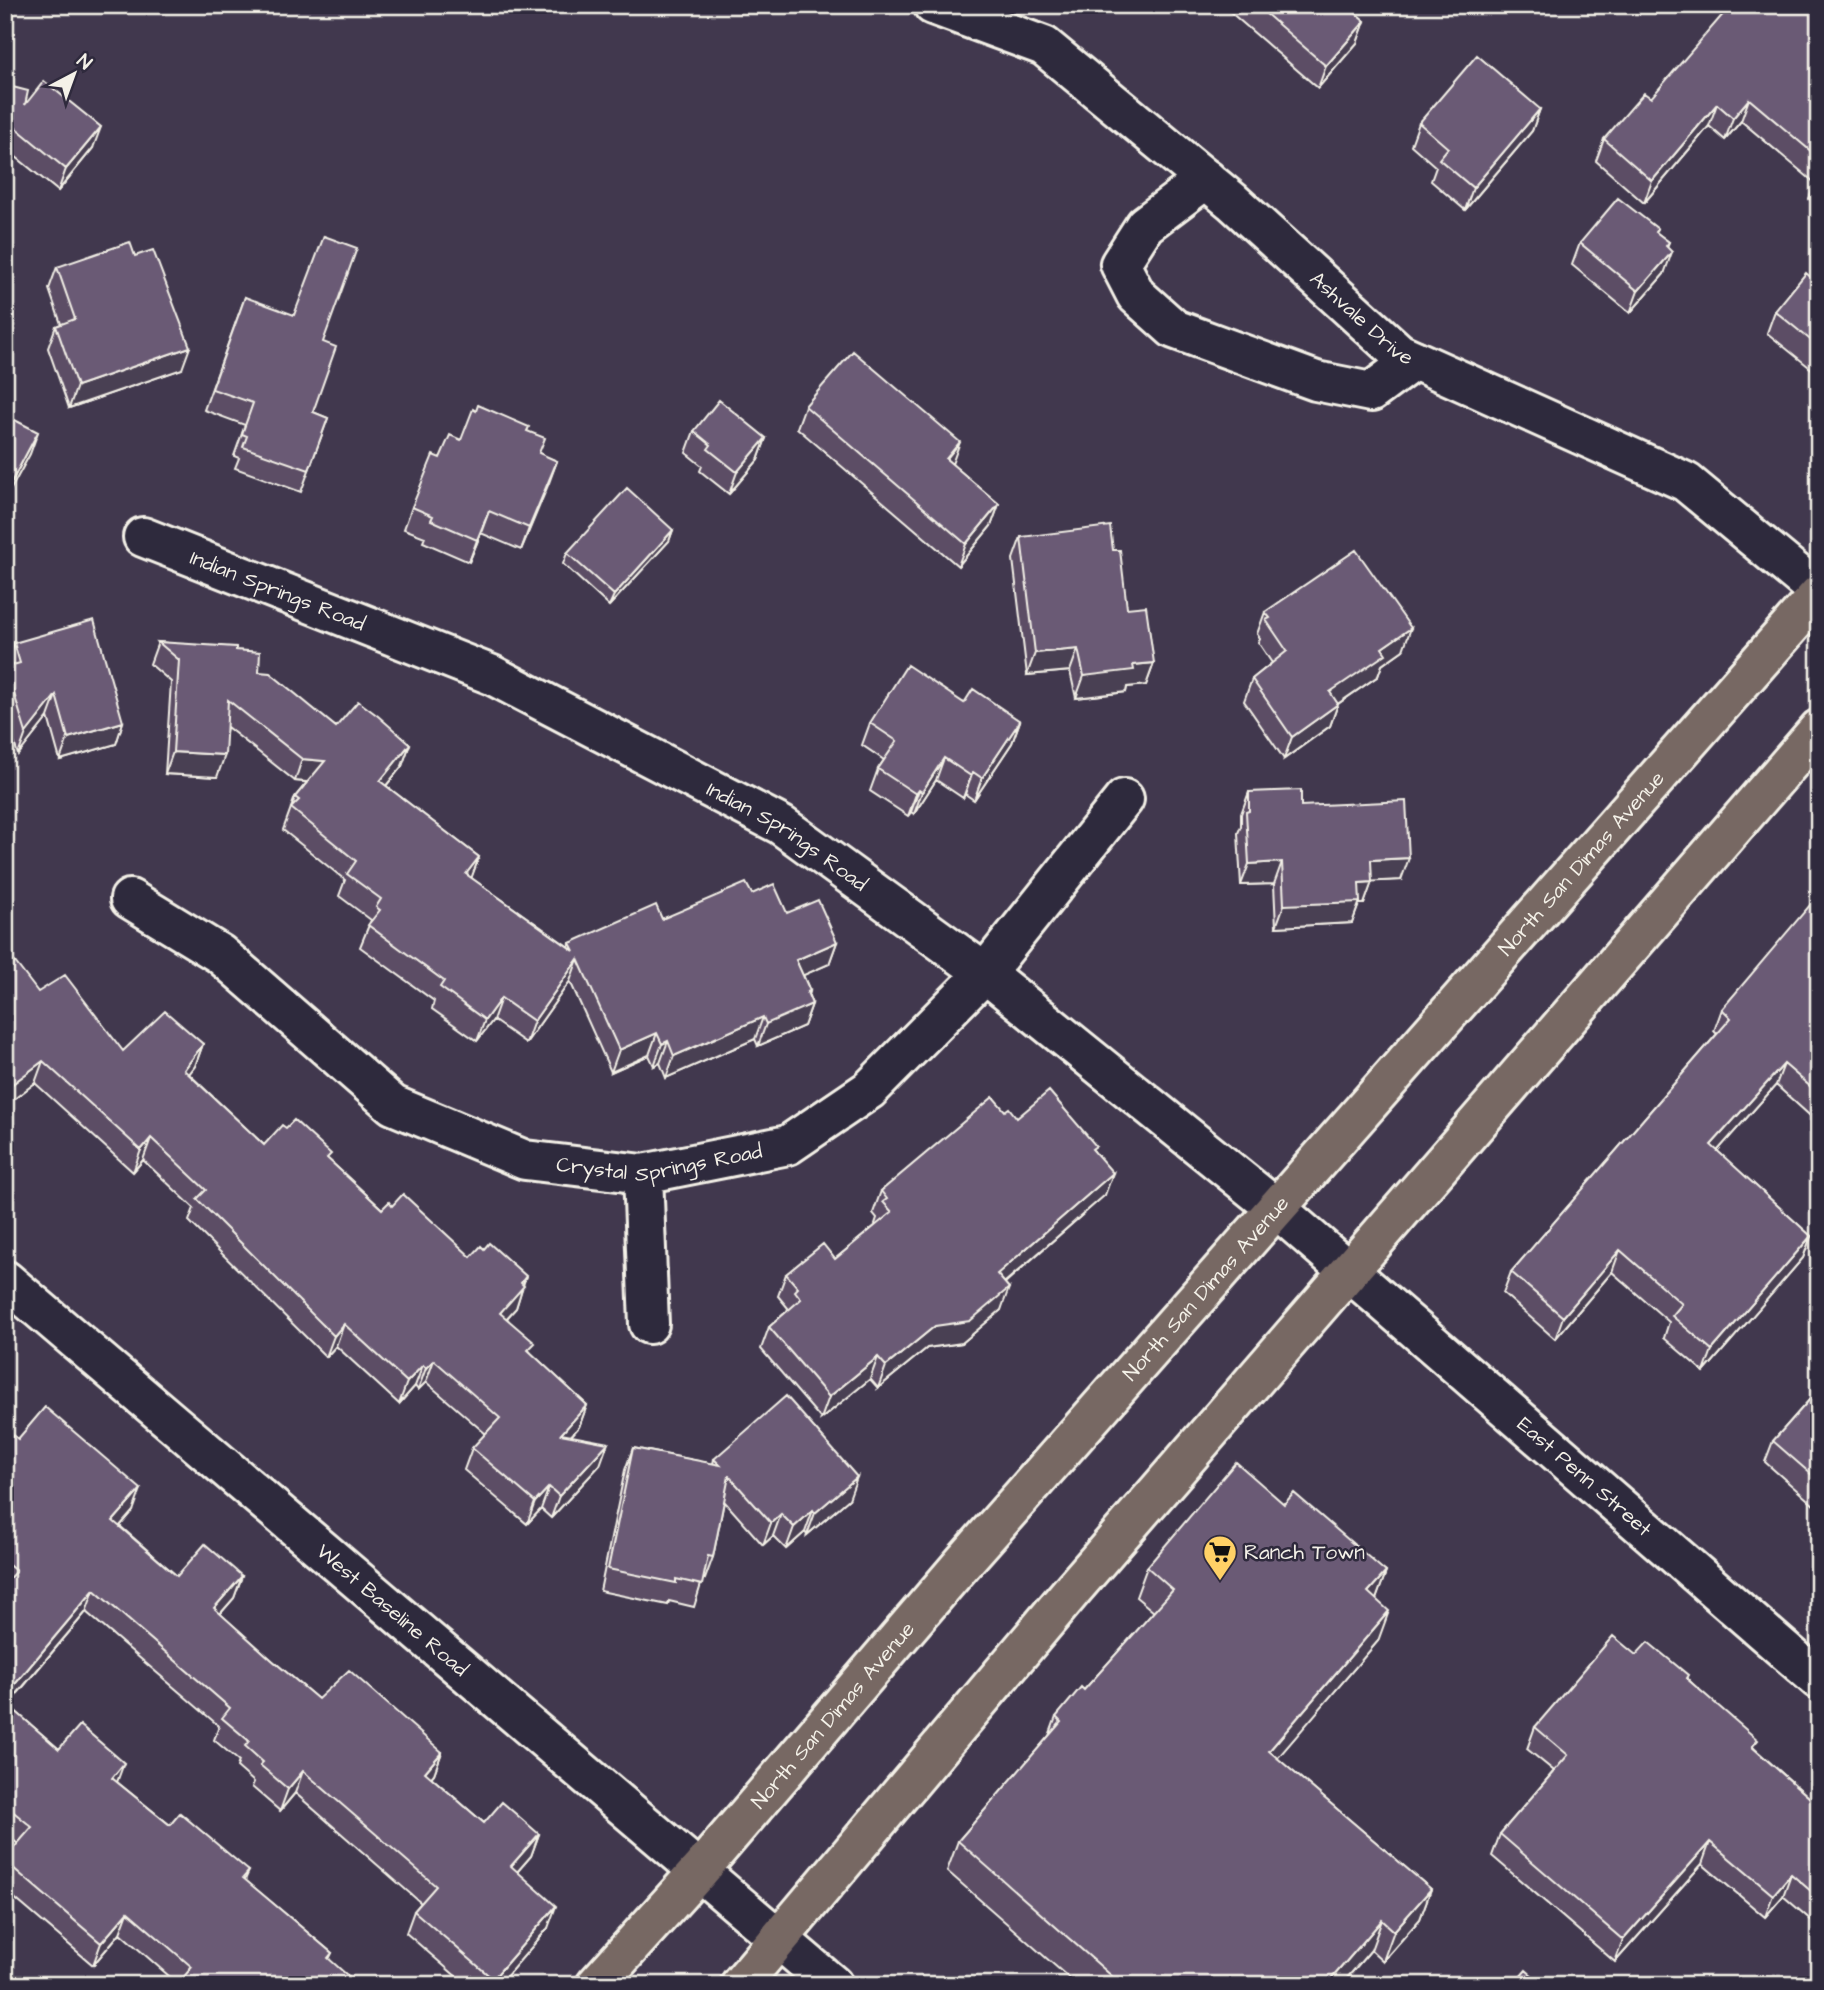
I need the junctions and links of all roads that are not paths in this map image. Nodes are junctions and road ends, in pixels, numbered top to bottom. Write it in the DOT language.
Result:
graph roads {
  1 [pos="933,5"];
  2 [pos="1206,179"];
  3 [pos="1414,360"];
  4 [pos="143,537"];
  5 [pos="1819,593"];
  6 [pos="1819,729"];
  7 [pos="1124,799"];
  8 [pos="130,899"];
  9 [pos="985,973"];
  10 [pos="643,1174"];
  11 [pos="1277,1209"];
  12 [pos="1349,1272"];
  13 [pos="5,1280"];
  14 [pos="649,1324"];
  15 [pos="1819,1681"];
  16 [pos="700,1870"];
  17 [pos="780,1938"];
  18 [pos="596,1985"];
  19 [pos="740,1985"];
  20 [pos="833,1985"];
  1 -- 2 [label="street, Ashvale Drive"];
  2 -- 3 [label="street, Ashvale Drive"];
  2 -- 3 [label="street"];
  3 -- 5 [label="street, Ashvale Drive"];
  4 -- 9 [label="street, Indian Springs Road"];
  5 -- 11 [label="main road, North San Dimas Avenue"];
  6 -- 12 [label="main road"];
  7 -- 9 [label="street, Crystal Springs Road"];
  8 -- 10 [label="street, Crystal Springs Road"];
  9 -- 10 [label="street, Crystal Springs Road"];
  9 -- 11 [label="street, Indian Springs Road"];
  10 -- 14 [label="street"];
  11 -- 12 [label="street, Indian Springs Road"];
  11 -- 16 [label="main road, North San Dimas Avenue"];
  12 -- 15 [label="street, East Penn Street"];
  12 -- 17 [label="main road"];
  13 -- 16 [label="street, West Baseline Road"];
  16 -- 17 [label="street, West Baseline Road"];
  16 -- 18 [label="main road, North San Dimas Avenue"];
  17 -- 19 [label="main road"];
  17 -- 20 [label="street, West Baseline Road"];
}
